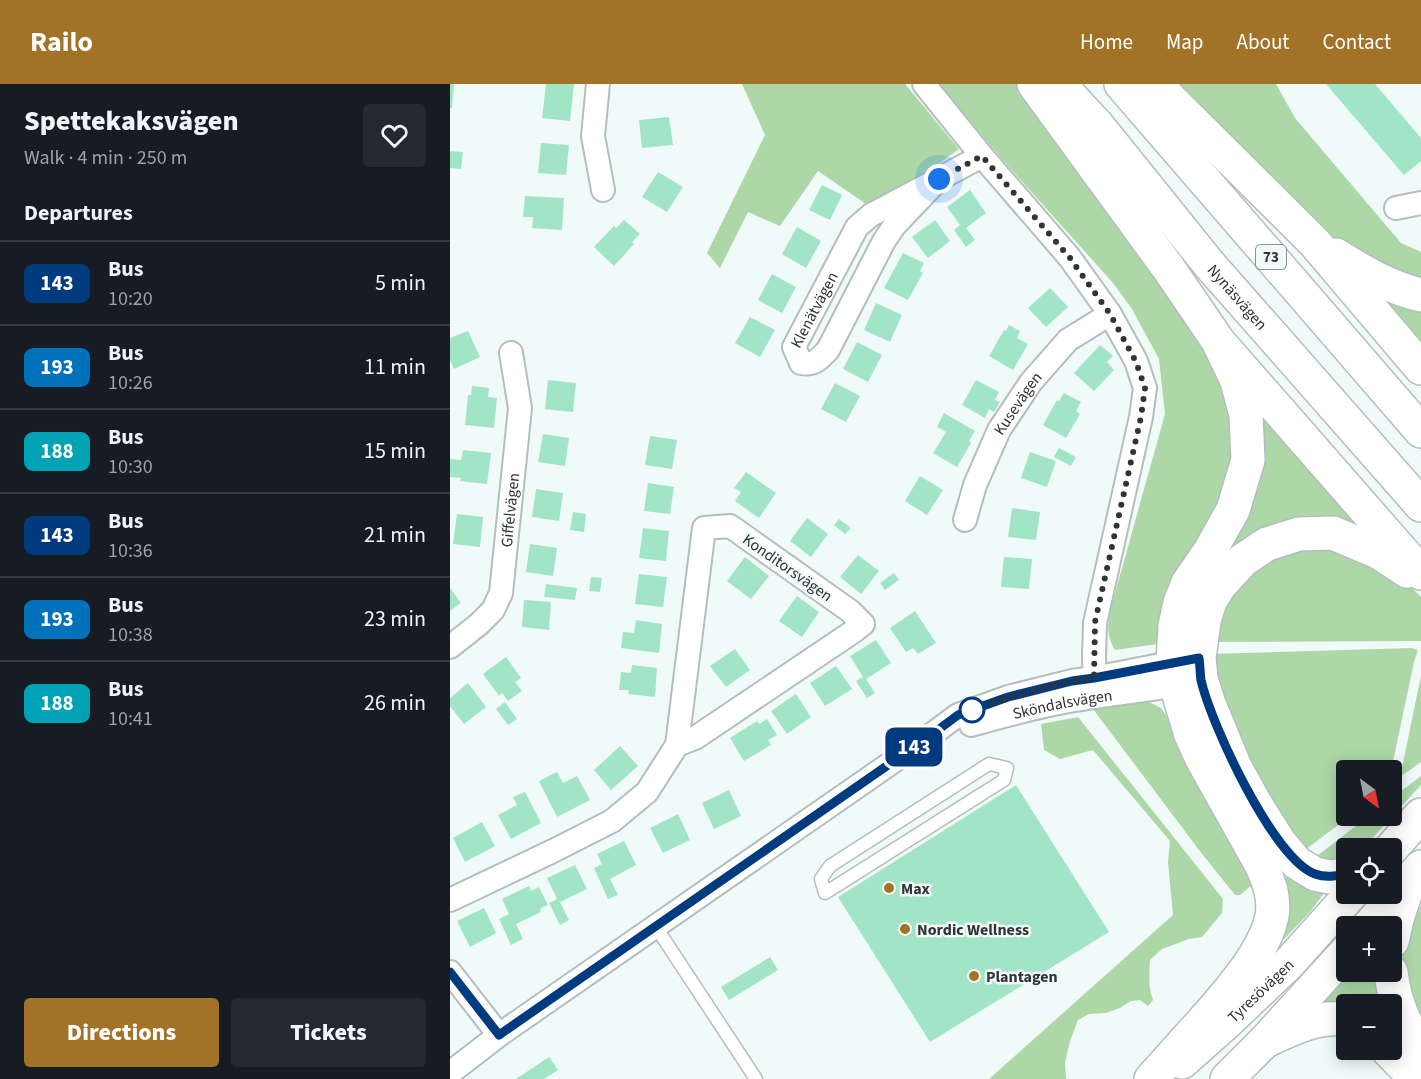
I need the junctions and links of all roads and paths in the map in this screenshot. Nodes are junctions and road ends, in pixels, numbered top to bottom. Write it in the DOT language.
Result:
graph roads {
  1 [pos="598,84"];
  2 [pos="924,84"];
  3 [pos="1034,84"];
  4 [pos="1059,84"];
  5 [pos="1121,84"];
  6 [pos="1155,84"];
  7 [pos="982,156"];
  8 [pos="939,179"];
  9 [pos="603,190"];
  10 [pos="1421,203"];
  11 [pos="1396,208"];
  12 [pos="1314,242"];
  13 [pos="1421,295"];
  14 [pos="1110,314"];
  15 [pos="1218,341"];
  16 [pos="511,353"];
  17 [pos="1421,368"];
  18 [pos="1421,431"];
  19 [pos="1421,505"];
  20 [pos="965,520"];
  21 [pos="1421,573"];
  22 [pos="1421,579"];
  23 [pos="450,646"];
  24 [pos="1187,671"];
  25 [pos="1095,687"];
  26 [pos="677,745"];
  27 [pos="1421,815"];
  28 [pos="1401,838"];
  29 [pos="1416,873"];
  30 [pos="1336,876"];
  31 [pos="825,893"];
  32 [pos="450,900"];
  33 [pos="1342,904"];
  34 [pos="1378,916"];
  35 [pos="1398,916"];
  36 [pos="656,927"];
  37 [pos="1336,963"];
  38 [pos="450,972"];
  39 [pos="1392,982"];
  40 [pos="1336,1018"];
  41 [pos="499,1035"];
  42 [pos="1265,1041"];
  43 [pos="1406,1062"];
  44 [pos="450,1073"];
  45 [pos="756,1079"];
  46 [pos="1151,1079"];
  47 [pos="1162,1079"];
  48 [pos="1227,1079"];
  1 -- 9 [label="street"];
  2 -- 7 [label="street"];
  3 -- 15 [label="main road"];
  4 -- 19 [label="main road, Nynäsvägen"];
  5 -- 18 [label="main road, 73"];
  6 -- 12 [label="main road"];
  7 -- 8 [label="street, Klenätvägen"];
  7 -- 14 [label="street"];
  8 -- 8 [label="street, Klenätvägen"];
  10 -- 11 [label="street"];
  12 -- 13 [label="main road"];
  12 -- 17 [label="main road"];
  14 -- 20 [label="street, Kusevägen"];
  14 -- 25 [label="street"];
  15 -- 21 [label="main road"];
  15 -- 24 [label="main road"];
  16 -- 23 [label="street, Giffelvägen"];
  22 -- 24 [label="main road"];
  24 -- 25 [label="street, Sköndalsvägen"];
  24 -- 30 [label="main road"];
  24 -- 46 [label="main road"];
  25 -- 36 [label="street, Sköndalsvägen"];
  26 -- 26 [label="street, Konditorsvägen"];
  26 -- 32 [label="street, Konditorsvägen"];
  27 -- 28 [label="main road"];
  29 -- 34 [label="main road"];
  29 -- 35 [label="main road"];
  31 -- 31 [label="lane"];
  33 -- 47 [label="main road, Tyresövägen"];
  36 -- 41 [label="street, Sköndalsvägen"];
  36 -- 45 [label="lane"];
  37 -- 42 [label="main road"];
  38 -- 41 [label="street"];
  39 -- 43 [label="main road"];
  40 -- 42 [label="main road"];
  41 -- 44 [label="street, Sköndalsvägen"];
  42 -- 48 [label="main road"];
}
